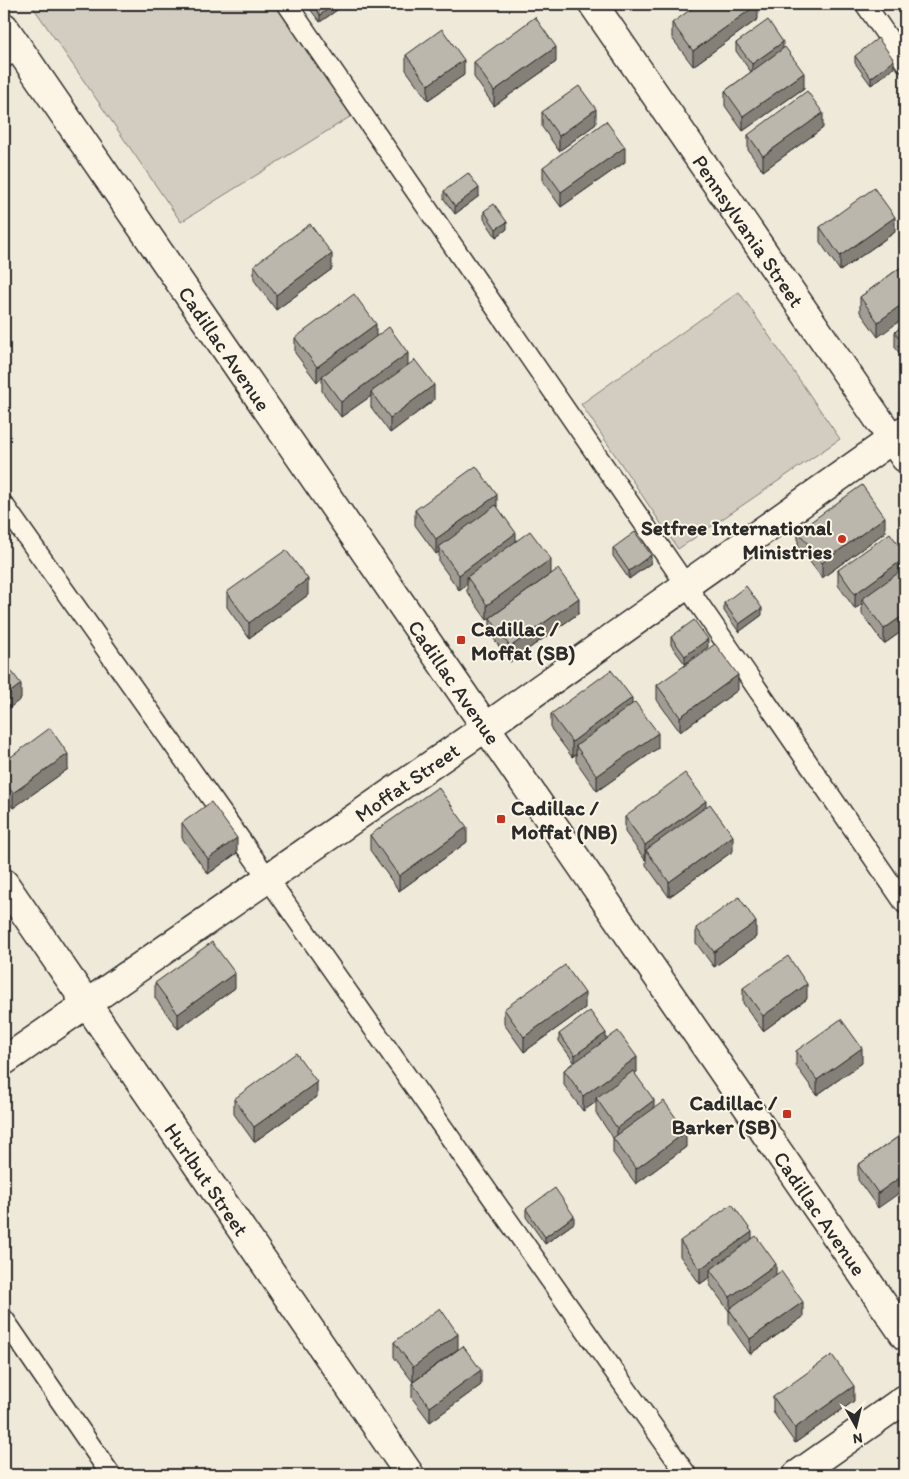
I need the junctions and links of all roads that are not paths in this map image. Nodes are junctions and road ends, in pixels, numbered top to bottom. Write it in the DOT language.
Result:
graph roads {
  1 [pos="287,4"];
  2 [pos="593,4"];
  3 [pos="865,4"];
  4 [pos="4,27"];
  5 [pos="11,54"];
  6 [pos="905,62"];
  7 [pos="901,442"];
  8 [pos="4,505"];
  9 [pos="686,585"];
  10 [pos="486,727"];
  11 [pos="267,878"];
  12 [pos="4,883"];
  13 [pos="905,904"];
  14 [pos="86,1003"];
  15 [pos="4,1061"];
  16 [pos="4,1319"];
  17 [pos="905,1336"];
  18 [pos="905,1399"];
  19 [pos="111,1475"];
  20 [pos="410,1475"];
  21 [pos="686,1475"];
  22 [pos="797,1475"];
  1 -- 9 [label="lane"];
  2 -- 7 [label="street, Pennsylvania Street"];
  3 -- 6 [label="lane"];
  4 -- 5 [label="street, Cadillac Avenue"];
  5 -- 10 [label="street, Cadillac Avenue"];
  7 -- 9 [label="street, Moffat Street"];
  8 -- 11 [label="lane"];
  9 -- 10 [label="street, Moffat Street"];
  9 -- 13 [label="lane"];
  10 -- 11 [label="street, Moffat Street"];
  10 -- 17 [label="street, Cadillac Avenue"];
  11 -- 14 [label="street, Moffat Street"];
  11 -- 21 [label="lane"];
  12 -- 14 [label="street, Hurlbut Street"];
  14 -- 15 [label="street, Moffat Street"];
  14 -- 20 [label="street, Hurlbut Street"];
  16 -- 19 [label="lane"];
  18 -- 22 [label="street"];
}
